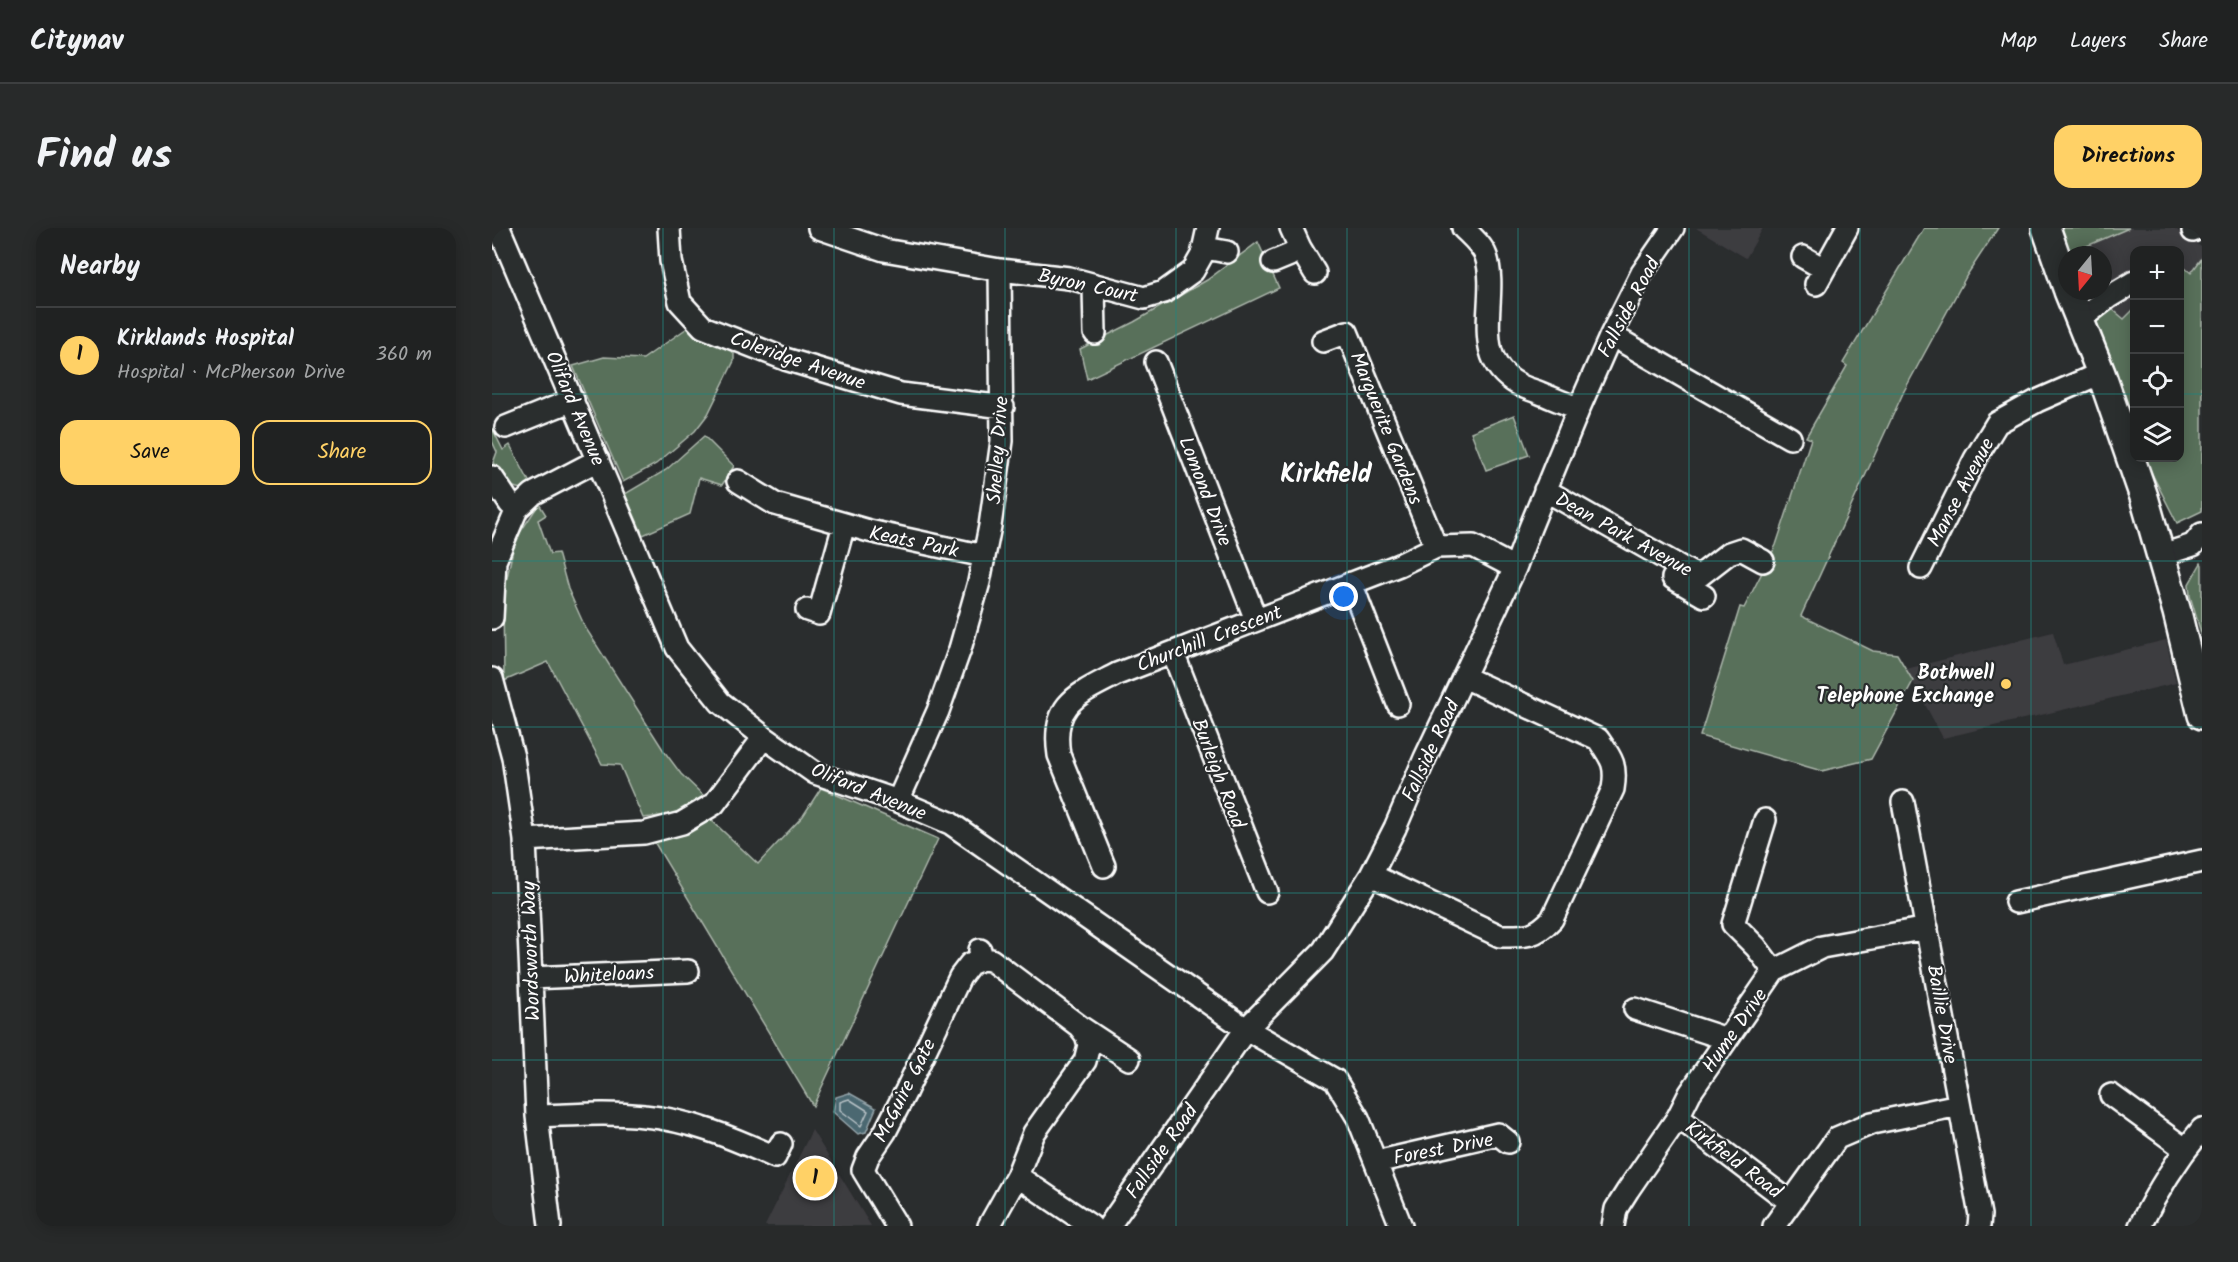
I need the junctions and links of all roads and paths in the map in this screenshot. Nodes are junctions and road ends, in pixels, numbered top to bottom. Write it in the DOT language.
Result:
graph roads {
  1 [pos="499,228"];
  2 [pos="669,228"];
  3 [pos="819,228"];
  4 [pos="1291,228"];
  5 [pos="1463,228"];
  6 [pos="1672,228"];
  7 [pos="1847,228"];
  8 [pos="2046,228"];
  9 [pos="1206,238"];
  10 [pos="1300,248"];
  11 [pos="1227,252"];
  12 [pos="1803,257"];
  13 [pos="2058,261"];
  14 [pos="1273,262"];
  15 [pos="1000,270"];
  16 [pos="1315,273"];
  17 [pos="2130,284"];
  18 [pos="1094,286"];
  19 [pos="2071,300"];
  20 [pos="2078,321"];
  21 [pos="1095,333"];
  22 [pos="1611,335"];
  23 [pos="1323,341"];
  24 [pos="1156,362"];
  25 [pos="2101,373"];
  26 [pos="573,400"];
  27 [pos="1003,407"];
  28 [pos="1579,408"];
  29 [pos="506,427"];
  30 [pos="1790,438"];
  31 [pos="598,460"];
  32 [pos="492,477"];
  33 [pos="738,481"];
  34 [pos="1543,497"];
  35 [pos="517,509"];
  36 [pos="844,525"];
  37 [pos="2202,534"];
  38 [pos="1436,548"];
  39 [pos="2162,555"];
  40 [pos="984,556"];
  41 [pos="1763,561"];
  42 [pos="1515,568"];
  43 [pos="1921,568"];
  44 [pos="1351,583"];
  45 [pos="1704,596"];
  46 [pos="807,610"];
  47 [pos="492,618"];
  48 [pos="1256,620"];
  49 [pos="1173,653"];
  50 [pos="1464,677"];
  51 [pos="492,679"];
  52 [pos="1398,704"];
  53 [pos="2202,715"];
  54 [pos="764,738"];
  55 [pos="898,801"];
  56 [pos="1904,802"];
  57 [pos="1765,820"];
  58 [pos="525,840"];
  59 [pos="2202,861"];
  60 [pos="1104,866"];
  61 [pos="1371,875"];
  62 [pos="1266,892"];
  63 [pos="2016,902"];
  64 [pos="1927,928"];
  65 [pos="688,971"];
  66 [pos="1774,971"];
  67 [pos="531,978"];
  68 [pos="1635,1009"];
  69 [pos="1079,1026"];
  70 [pos="1246,1029"];
  71 [pos="1727,1040"];
  72 [pos="1129,1059"];
  73 [pos="2111,1095"];
  74 [pos="1959,1105"];
  75 [pos="537,1116"];
  76 [pos="1678,1117"];
  77 [pos="2202,1129"];
  78 [pos="1508,1142"];
  79 [pos="2185,1149"];
  80 [pos="778,1150"];
  81 [pos="1376,1162"];
  82 [pos="1017,1176"];
  83 [pos="1790,1202"];
  84 [pos="550,1226"];
  85 [pos="897,1226"];
  86 [pos="989,1226"];
  87 [pos="1091,1226"];
  88 [pos="1109,1226"];
  89 [pos="1401,1226"];
  90 [pos="1613,1226"];
  91 [pos="1774,1226"];
  92 [pos="1979,1226"];
  93 [pos="2140,1226"];
  1 -- 26 [label="street, Olifard Avenue"];
  2 -- 27 [label="street, Coleridge Avenue"];
  3 -- 15 [label="street"];
  4 -- 10 [label="street"];
  5 -- 28 [label="street"];
  6 -- 22 [label="street, Fallside Road"];
  7 -- 12 [label="street"];
  8 -- 13 [label="main road"];
  9 -- 11 [label="street"];
  9 -- 18 [label="street, Byron Court"];
  10 -- 14 [label="street"];
  10 -- 16 [label="street"];
  15 -- 18 [label="street, Byron Court"];
  15 -- 27 [label="street, Shelley Drive"];
  17 -- 20 [label="street"];
  18 -- 21 [label="street"];
  19 -- 20 [label="main road"];
  20 -- 25 [label="main road"];
  22 -- 28 [label="street, Fallside Road"];
  22 -- 30 [label="street"];
  23 -- 38 [label="street, Marguerite Gardens"];
  24 -- 48 [label="street, Lomond Drive"];
  25 -- 39 [label="main road"];
  25 -- 43 [label="street, Manse Avenue"];
  26 -- 29 [label="street"];
  26 -- 31 [label="street, Olifard Avenue"];
  27 -- 40 [label="street, Shelley Drive"];
  28 -- 34 [label="street, Fallside Road"];
  31 -- 35 [label="street"];
  31 -- 54 [label="street, Olifard Avenue"];
  32 -- 35 [label="street"];
  33 -- 36 [label="street, Keats Park"];
  34 -- 41 [label="street, Dean Park Avenue"];
  34 -- 42 [label="street, Fallside Road"];
  34 -- 45 [label="street"];
  35 -- 47 [label="street"];
  36 -- 40 [label="street, Keats Park"];
  36 -- 46 [label="street, Keats Park"];
  37 -- 39 [label="street"];
  38 -- 42 [label="street, Churchill Crescent"];
  38 -- 44 [label="street, Churchill Crescent"];
  39 -- 53 [label="main road"];
  40 -- 55 [label="street, Shelley Drive"];
  42 -- 50 [label="street, Fallside Road"];
  44 -- 48 [label="street, Churchill Crescent"];
  44 -- 52 [label="street"];
  48 -- 49 [label="street, Churchill Crescent"];
  49 -- 60 [label="street, Churchill Crescent"];
  49 -- 62 [label="street, Burleigh Road"];
  50 -- 61 [label="street, Fallside Road"];
  50 -- 61 [label="street"];
  51 -- 58 [label="street, Wordsworth Way"];
  54 -- 55 [label="street, Olifard Avenue"];
  54 -- 58 [label="street"];
  55 -- 70 [label="street, Olifard Avenue"];
  56 -- 64 [label="street, Baillie Drive"];
  57 -- 66 [label="street"];
  58 -- 67 [label="street, Wordsworth Way"];
  59 -- 63 [label="street"];
  61 -- 70 [label="street, Fallside Road"];
  64 -- 66 [label="street, Hume Drive"];
  64 -- 74 [label="street, Baillie Drive"];
  65 -- 67 [label="street, Whiteloans"];
  66 -- 71 [label="street, Hume Drive"];
  67 -- 75 [label="street, Wordsworth Way"];
  68 -- 71 [label="street"];
  69 -- 72 [label="street, McGuire Gate"];
  69 -- 82 [label="street"];
  69 -- 85 [label="street, McGuire Gate"];
  70 -- 81 [label="street, Olifard Avenue"];
  70 -- 88 [label="street, Fallside Road"];
  71 -- 76 [label="street, Hume Drive"];
  73 -- 79 [label="street"];
  74 -- 83 [label="street"];
  74 -- 92 [label="street, Baillie Drive"];
  75 -- 80 [label="street"];
  75 -- 84 [label="street, Wordsworth Way"];
  76 -- 83 [label="street, Kirkfield Road"];
  76 -- 90 [label="street, Hume Drive"];
  77 -- 79 [label="street"];
  78 -- 81 [label="street, Forest Drive"];
  79 -- 93 [label="street"];
  81 -- 89 [label="street, Olifard Avenue"];
  82 -- 86 [label="street"];
  82 -- 87 [label="street"];
  83 -- 91 [label="street"];
}
